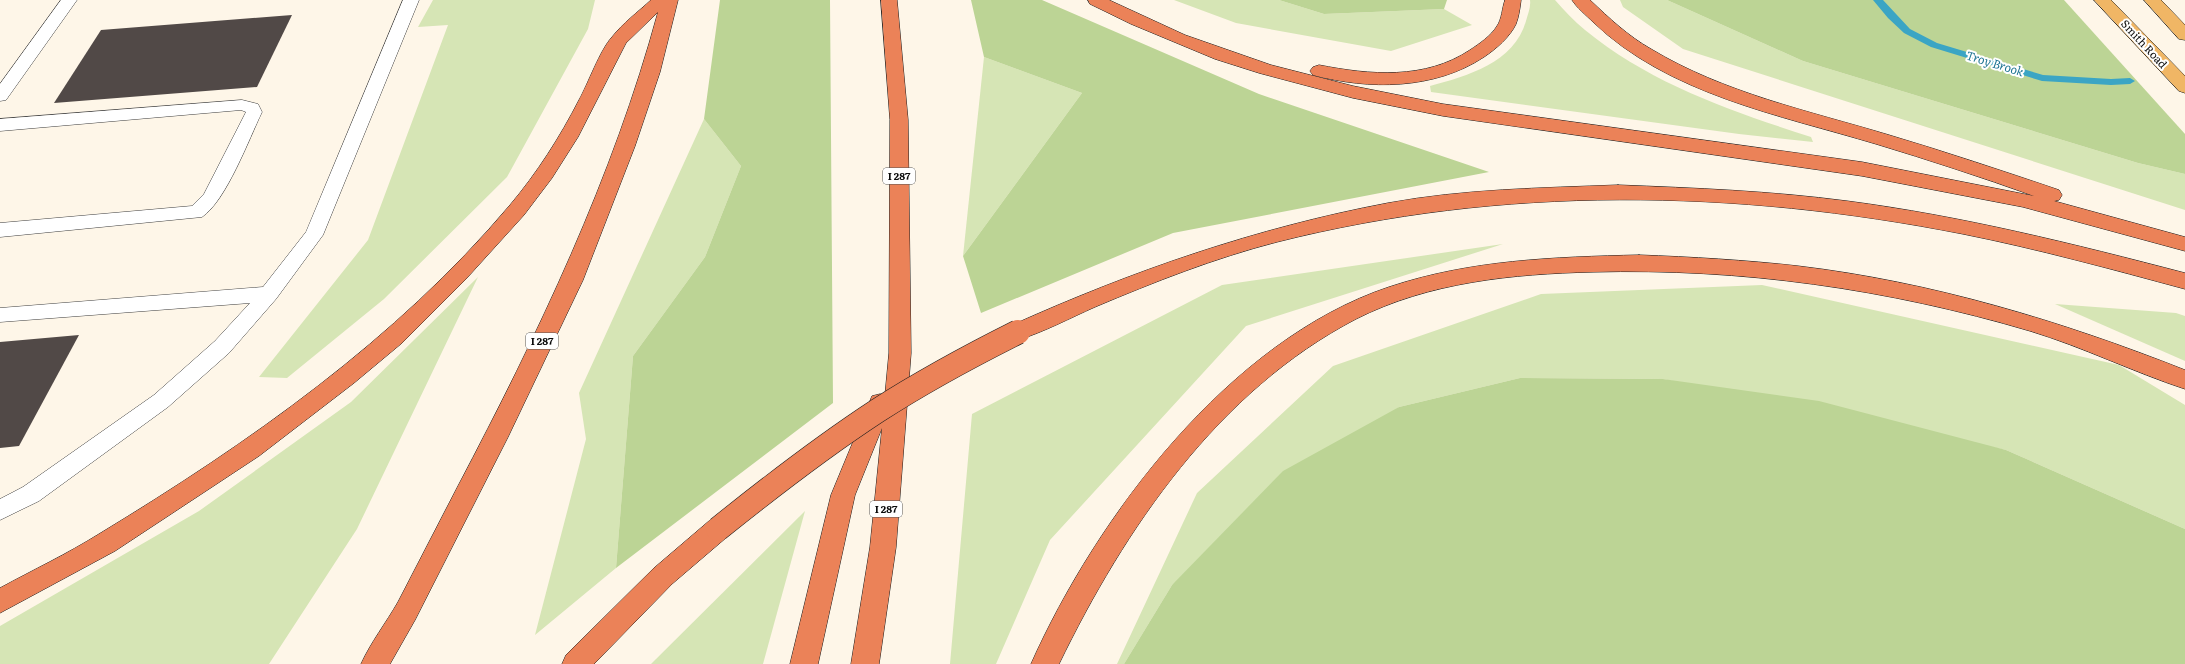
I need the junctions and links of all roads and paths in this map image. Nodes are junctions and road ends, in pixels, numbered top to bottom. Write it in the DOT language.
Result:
graph roads {
  1 [pos="70,0"];
  2 [pos="411,0"];
  3 [pos="661,0"];
  4 [pos="670,0"];
  5 [pos="889,0"];
  6 [pos="1096,0"];
  7 [pos="1513,0"];
  8 [pos="1580,0"];
  9 [pos="2102,0"];
  10 [pos="2152,0"];
  11 [pos="1135,21"];
  12 [pos="2185,35"];
  13 [pos="2185,87"];
  14 [pos="0,96"];
  15 [pos="0,125"];
  16 [pos="0,230"];
  17 [pos="2185,243"];
  18 [pos="2185,281"];
  19 [pos="269,294"];
  20 [pos="0,316"];
  21 [pos="900,353"];
  22 [pos="2185,380"];
  23 [pos="0,510"];
  24 [pos="0,601"];
  25 [pos="375,664"];
  26 [pos="576,664"];
  27 [pos="804,664"];
  28 [pos="865,664"];
  29 [pos="1045,664"];
  1 -- 14 [label="lane"];
  2 -- 19 [label="lane"];
  3 -- 24 [label="highway"];
  4 -- 25 [label="highway, I 287"];
  5 -- 21 [label="highway, I 287"];
  6 -- 11 [label="highway"];
  7 -- 11 [label="highway"];
  8 -- 17 [label="highway"];
  9 -- 13 [label="main road, Smith Road"];
  10 -- 12 [label="main road"];
  11 -- 17 [label="highway"];
  15 -- 16 [label="lane"];
  18 -- 26 [label="highway, bridge"];
  19 -- 20 [label="lane"];
  19 -- 23 [label="lane"];
  21 -- 27 [label="highway"];
  21 -- 28 [label="highway, I 287"];
  22 -- 29 [label="highway"];
}
